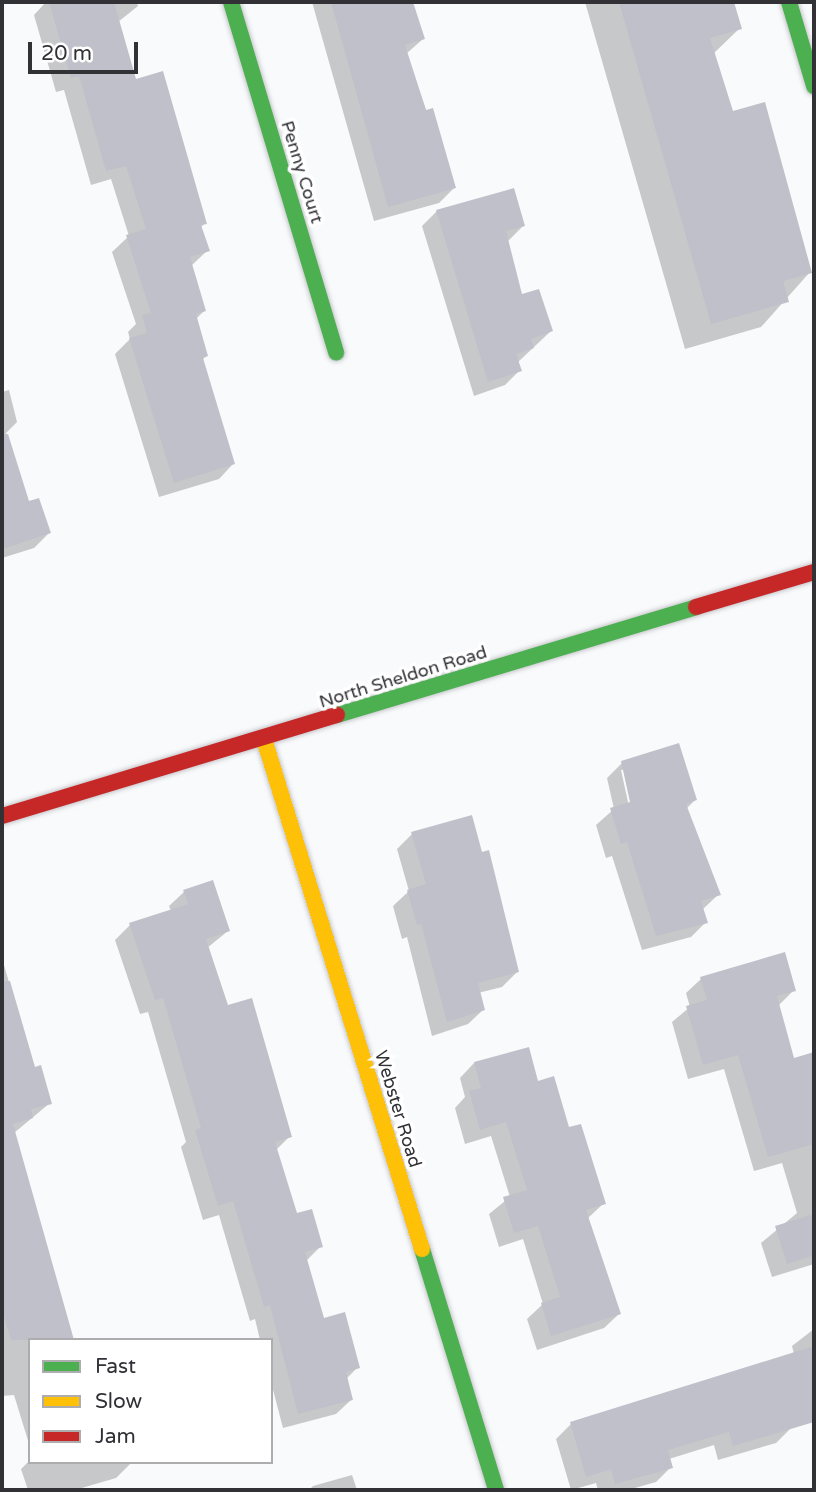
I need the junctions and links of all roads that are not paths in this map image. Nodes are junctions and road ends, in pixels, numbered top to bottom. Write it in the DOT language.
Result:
graph roads {
  1 [pos="231,2"];
  2 [pos="789,2"];
  3 [pos="814,86"];
  4 [pos="336,353"];
  5 [pos="814,572"];
  6 [pos="264,739"];
  7 [pos="2,816"];
  8 [pos="496,1490"];
  1 -- 4 [label="street, Penny Court"];
  2 -- 3 [label="street"];
  5 -- 6 [label="street, North Sheldon Road"];
  6 -- 7 [label="street, North Sheldon Road"];
  6 -- 8 [label="street, Webster Road"];
}
